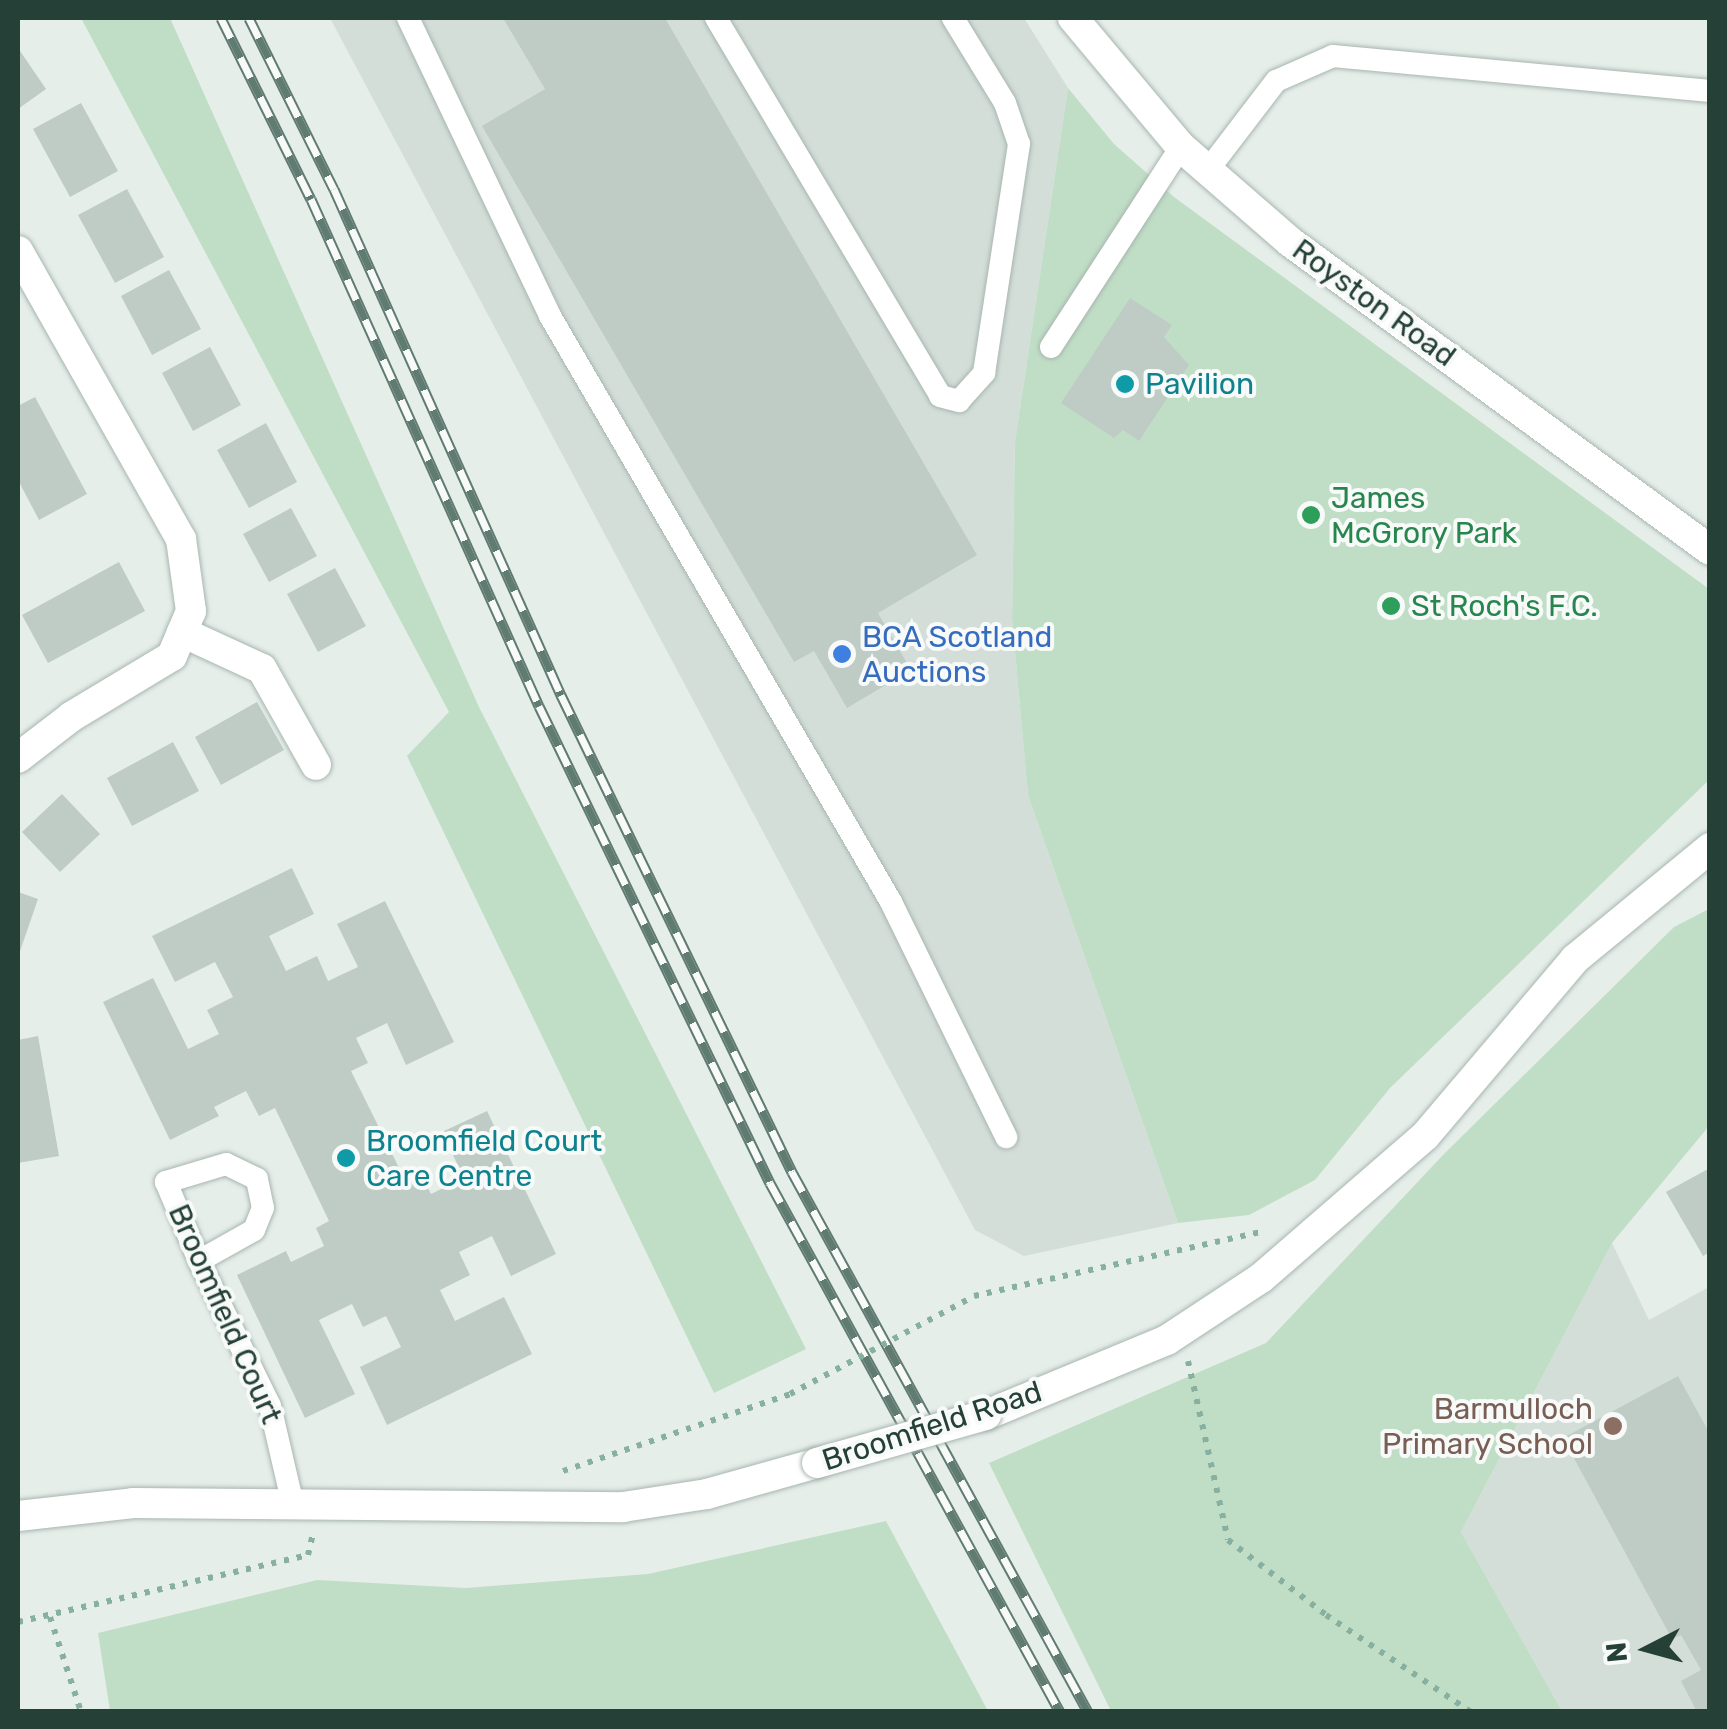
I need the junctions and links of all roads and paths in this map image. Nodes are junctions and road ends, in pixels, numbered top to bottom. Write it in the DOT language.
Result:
graph roads {
  1 [pos="408,18"];
  2 [pos="716,18"];
  3 [pos="954,18"];
  4 [pos="1073,18"];
  5 [pos="1710,92"];
  6 [pos="1181,147"];
  7 [pos="1208,170"];
  8 [pos="18,250"];
  9 [pos="1051,348"];
  10 [pos="1710,550"];
  11 [pos="182,632"];
  12 [pos="18,758"];
  13 [pos="316,766"];
  14 [pos="1710,848"];
  15 [pos="1006,1136"];
  16 [pos="1270,1230"];
  17 [pos="199,1261"];
  18 [pos="1182,1330"];
  19 [pos="546,1476"];
  20 [pos="306,1506"];
  21 [pos="18,1516"];
  22 [pos="50,1617"];
  23 [pos="18,1622"];
  24 [pos="81,1712"];
  25 [pos="1471,1712"];
  1 -- 15 [label="lane"];
  2 -- 3 [label="lane"];
  4 -- 6 [label="street, Royston Road"];
  5 -- 7 [label="lane"];
  6 -- 7 [label="street, Royston Road"];
  6 -- 9 [label="lane"];
  7 -- 10 [label="street, Royston Road"];
  8 -- 11 [label="street"];
  11 -- 12 [label="street"];
  11 -- 13 [label="street"];
  14 -- 18 [label="street, Broomfield Road"];
  16 -- 19 [label="path, bridge"];
  17 -- 17 [label="lane, Broomfield Court"];
  17 -- 20 [label="lane, Broomfield Court"];
  18 -- 20 [label="street, Broomfield Road, bridge"];
  18 -- 25 [label="path"];
  20 -- 21 [label="street, Broomfield Road"];
  20 -- 22 [label="path"];
  22 -- 23 [label="path"];
  22 -- 24 [label="path"];
}
